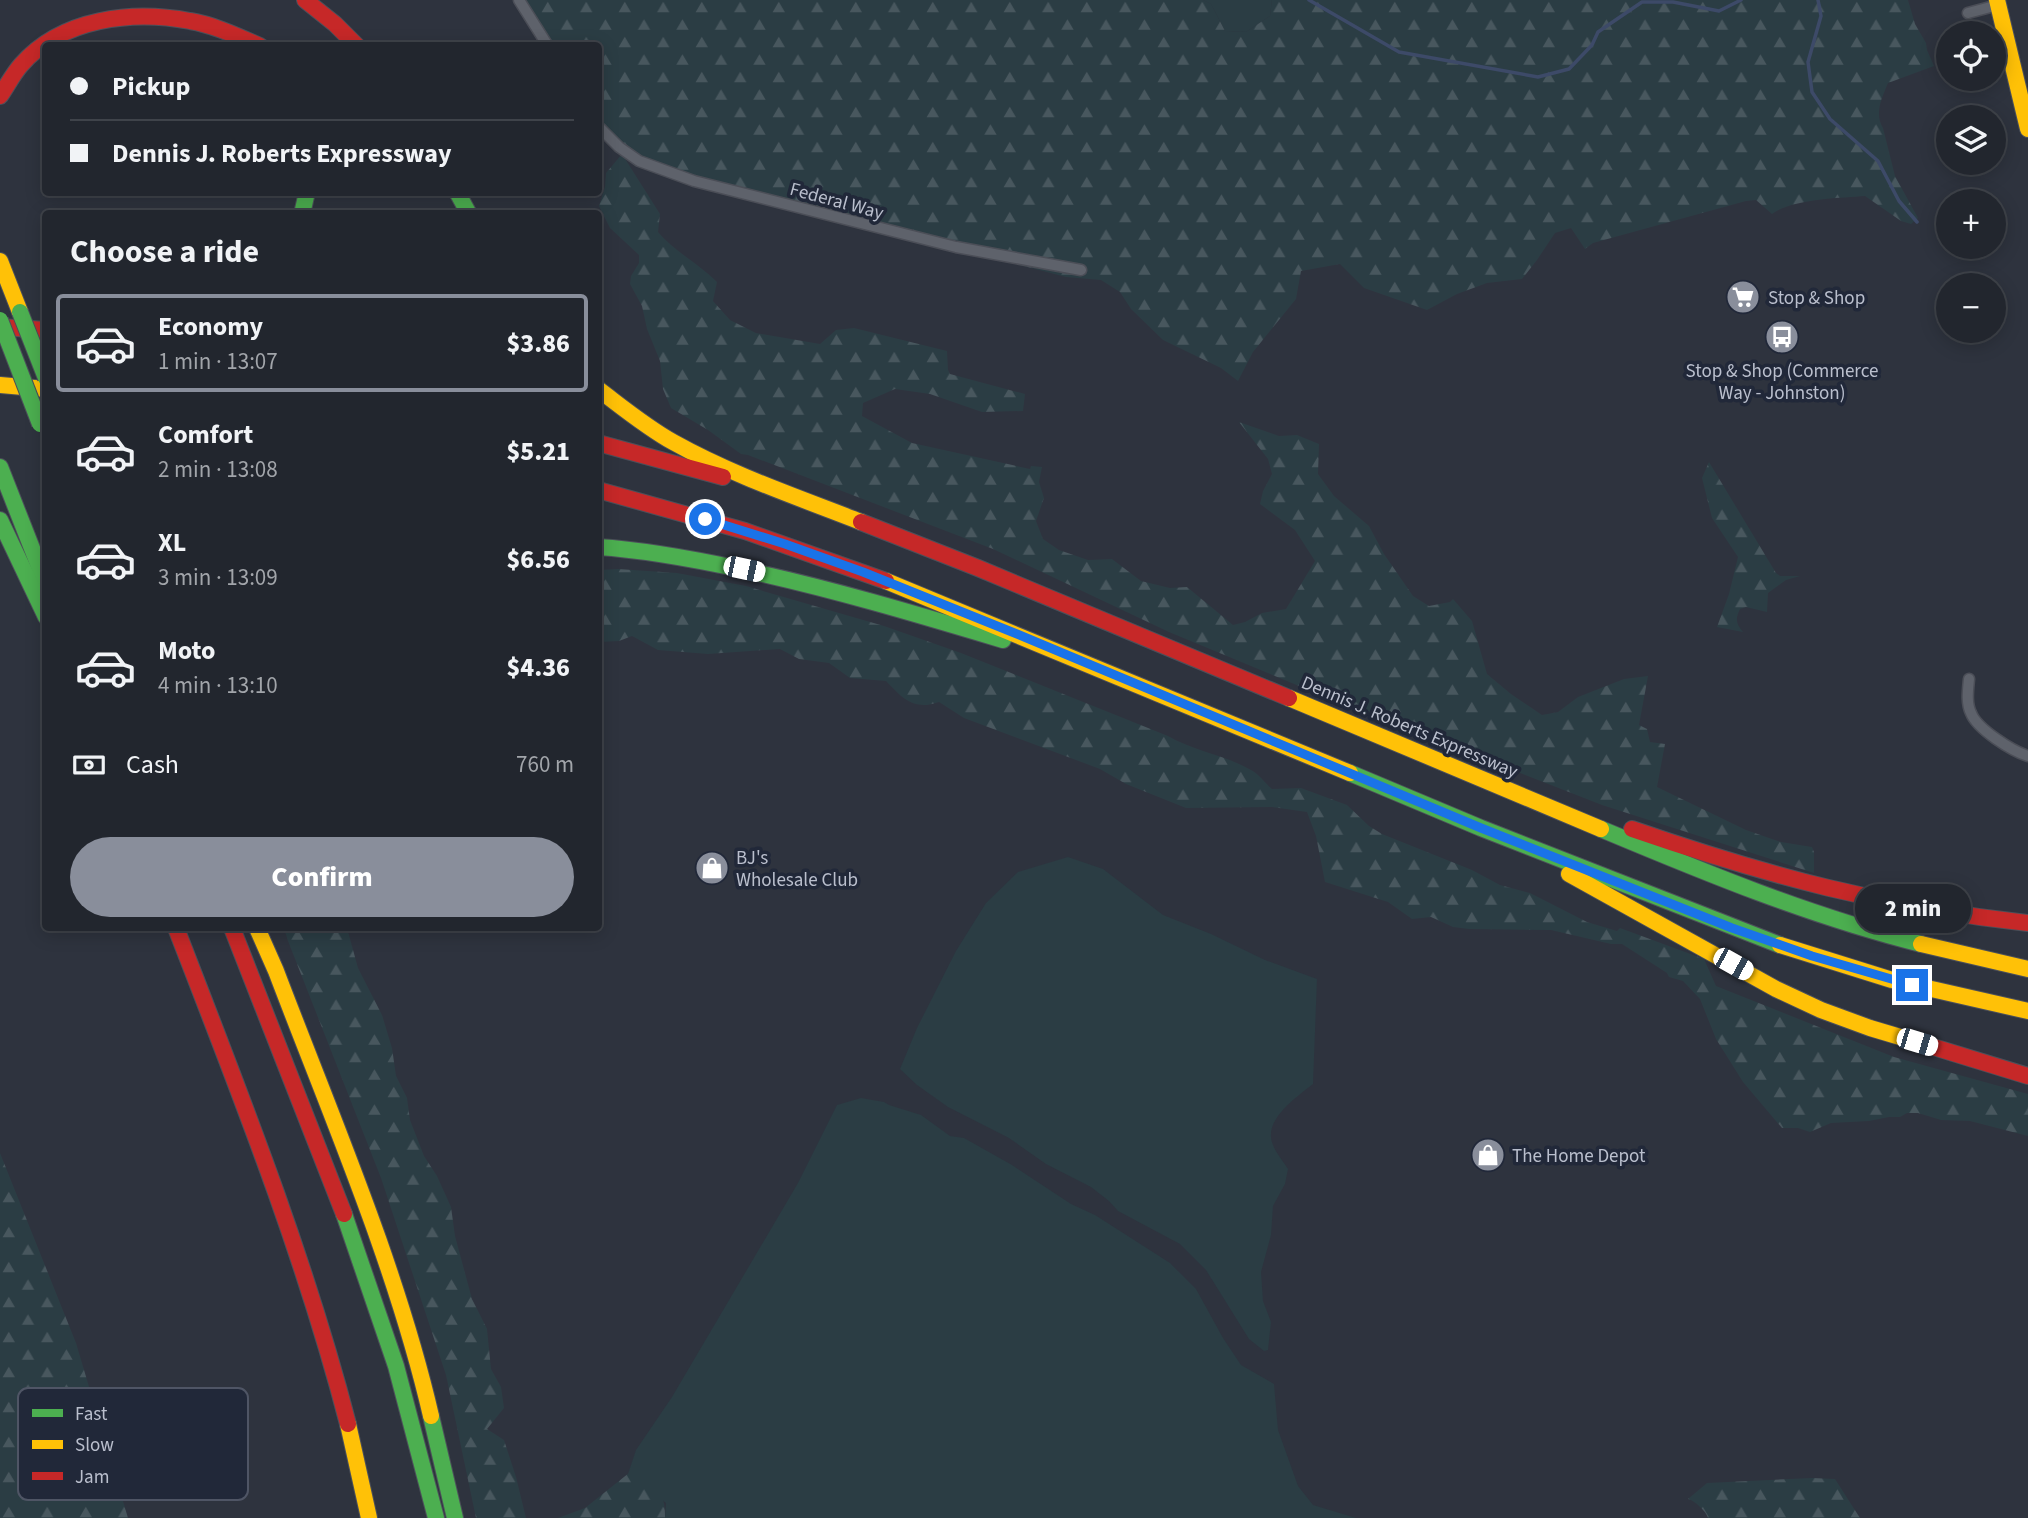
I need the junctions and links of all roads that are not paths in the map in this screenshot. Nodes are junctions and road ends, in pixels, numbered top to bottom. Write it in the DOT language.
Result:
graph roads {
  1 [pos="305,0"];
  2 [pos="519,0"];
  3 [pos="144,1"];
  4 [pos="164,2"];
  5 [pos="1997,3"];
  6 [pos="1968,13"];
  7 [pos="255,42"];
  8 [pos="353,42"];
  9 [pos="545,42"];
  10 [pos="0,96"];
  11 [pos="2028,129"];
  12 [pos="602,130"];
  13 [pos="0,255"];
  14 [pos="2,267"];
  15 [pos="1081,270"];
  16 [pos="0,320"];
  17 [pos="0,328"];
  18 [pos="42,330"];
  19 [pos="42,336"];
  20 [pos="42,368"];
  21 [pos="0,385"];
  22 [pos="42,389"];
  23 [pos="602,392"];
  24 [pos="42,429"];
  25 [pos="602,444"];
  26 [pos="0,467"];
  27 [pos="602,491"];
  28 [pos="786,491"];
  29 [pos="0,520"];
  30 [pos="602,547"];
  31 [pos="42,574"];
  32 [pos="42,609"];
  33 [pos="1114,674"];
  34 [pos="1969,680"];
  35 [pos="2028,756"];
  36 [pos="1437,760"];
  37 [pos="1481,828"];
  38 [pos="2028,923"];
  39 [pos="177,931"];
  40 [pos="233,931"];
  41 [pos="260,931"];
  42 [pos="2028,969"];
  43 [pos="2028,1011"];
  44 [pos="2028,1076"];
  45 [pos="369,1518"];
  46 [pos="436,1518"];
  47 [pos="455,1518"];
  1 -- 8 [label="main road"];
  2 -- 9 [label="street"];
  3 -- 10 [label="main road"];
  4 -- 7 [label="main road"];
  5 -- 6 [label="street"];
  5 -- 11 [label="main road"];
  12 -- 15 [label="street, Federal Way"];
  13 -- 14 [label="main road"];
  14 -- 20 [label="main road, bridge"];
  16 -- 24 [label="main road, bridge"];
  17 -- 18 [label="main road"];
  17 -- 19 [label="main road"];
  21 -- 22 [label="main road"];
  23 -- 28 [label="main road"];
  25 -- 28 [label="main road"];
  26 -- 31 [label="main road"];
  27 -- 33 [label="main road"];
  28 -- 36 [label="main road, Dennis J. Roberts Expressway"];
  29 -- 32 [label="main road"];
  30 -- 33 [label="main road"];
  33 -- 37 [label="main road"];
  34 -- 35 [label="street"];
  36 -- 38 [label="main road"];
  36 -- 42 [label="main road, Dennis J. Roberts Expressway"];
  37 -- 43 [label="main road"];
  37 -- 44 [label="main road"];
  39 -- 45 [label="main road"];
  40 -- 46 [label="main road"];
  41 -- 47 [label="main road"];
}
